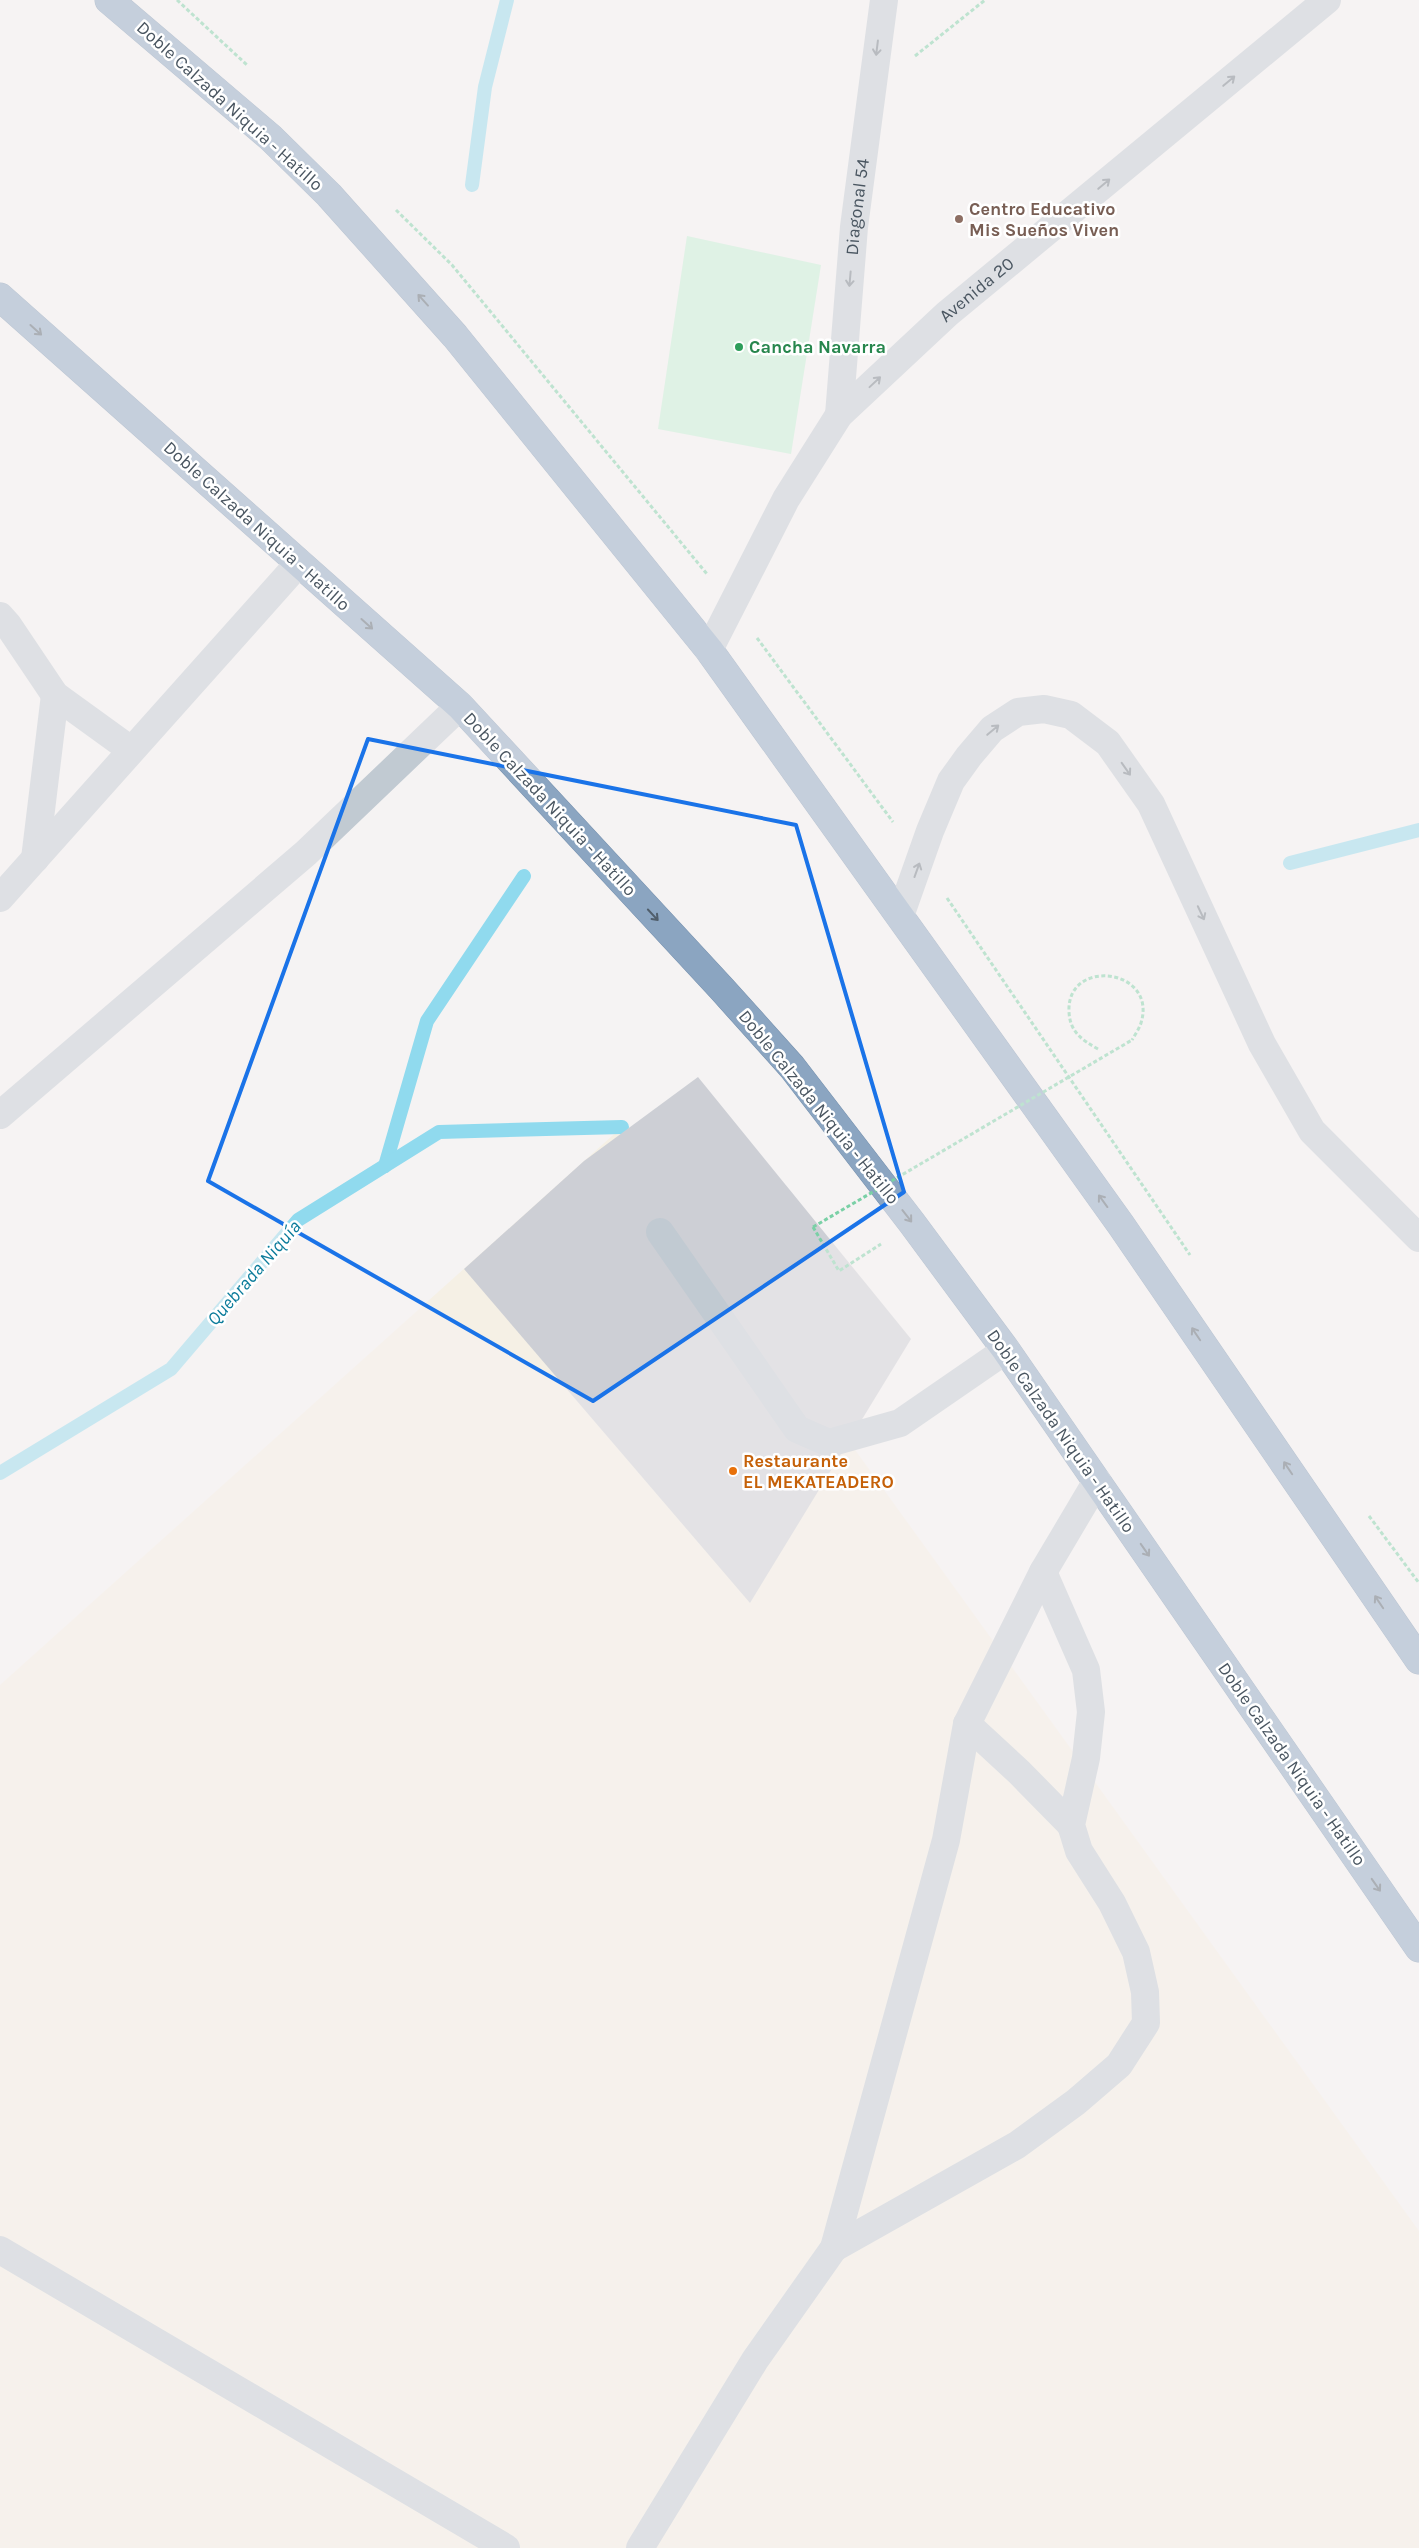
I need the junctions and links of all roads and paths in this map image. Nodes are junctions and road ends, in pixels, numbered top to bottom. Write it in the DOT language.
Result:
graph roads {
  1 [pos="109,0"];
  2 [pos="884,0"];
  3 [pos="985,0"];
  4 [pos="1327,0"];
  5 [pos="872,90"];
  6 [pos="0,298"];
  7 [pos="840,415"];
  8 [pos="299,563"];
  9 [pos="0,616"];
  10 [pos="709,650"];
  11 [pos="55,695"];
  12 [pos="460,706"];
  13 [pos="131,750"];
  14 [pos="35,859"];
  15 [pos="0,898"];
  16 [pos="900,916"];
  17 [pos="1098,1048"];
  18 [pos="0,1115"];
  19 [pos="912,1223"];
  20 [pos="660,1232"];
  21 [pos="1419,1238"];
  22 [pos="1006,1350"];
  23 [pos="1097,1481"];
  24 [pos="1043,1572"];
  25 [pos="1419,1660"];
  26 [pos="968,1724"];
  27 [pos="1070,1825"];
  28 [pos="1419,1948"];
  29 [pos="834,2248"];
  30 [pos="0,2250"];
  31 [pos="506,2548"];
  32 [pos="640,2548"];
  10 -- 1 [label="highway, Doble Calzada Niquia - Hatillo, one-way"];
  2 -- 5 [label="street, Diagonal 54, one-way"];
  3 -- 5 [label="path"];
  7 -- 4 [label="street, Avenida 20, one-way"];
  5 -- 7 [label="street, Diagonal 54, one-way"];
  6 -- 8 [label="highway, Doble Calzada Niquia - Hatillo, one-way"];
  7 -- 10 [label="street, Avenida 20"];
  8 -- 12 [label="highway, Doble Calzada Niquia - Hatillo, one-way"];
  8 -- 13 [label="street"];
  9 -- 11 [label="street"];
  10 -- 16 [label="highway, Doble Calzada Niquia - Hatillo"];
  11 -- 13 [label="street"];
  11 -- 14 [label="street"];
  12 -- 18 [label="street"];
  12 -- 19 [label="highway, Doble Calzada Niquia - Hatillo, one-way"];
  13 -- 14 [label="street"];
  14 -- 15 [label="street"];
  16 -- 21 [label="street, one-way"];
  25 -- 16 [label="highway, Doble Calzada Niquia - Hatillo, one-way"];
  17 -- 19 [label="path, bridge"];
  19 -- 22 [label="highway, Doble Calzada Niquia - Hatillo"];
  20 -- 22 [label="street"];
  22 -- 23 [label="highway, Doble Calzada Niquia - Hatillo"];
  23 -- 24 [label="street"];
  23 -- 28 [label="highway, Doble Calzada Niquia - Hatillo, one-way"];
  24 -- 26 [label="street"];
  24 -- 27 [label="street"];
  26 -- 27 [label="street"];
  26 -- 29 [label="street"];
  27 -- 29 [label="street"];
  29 -- 32 [label="street"];
  30 -- 31 [label="street"];
}
